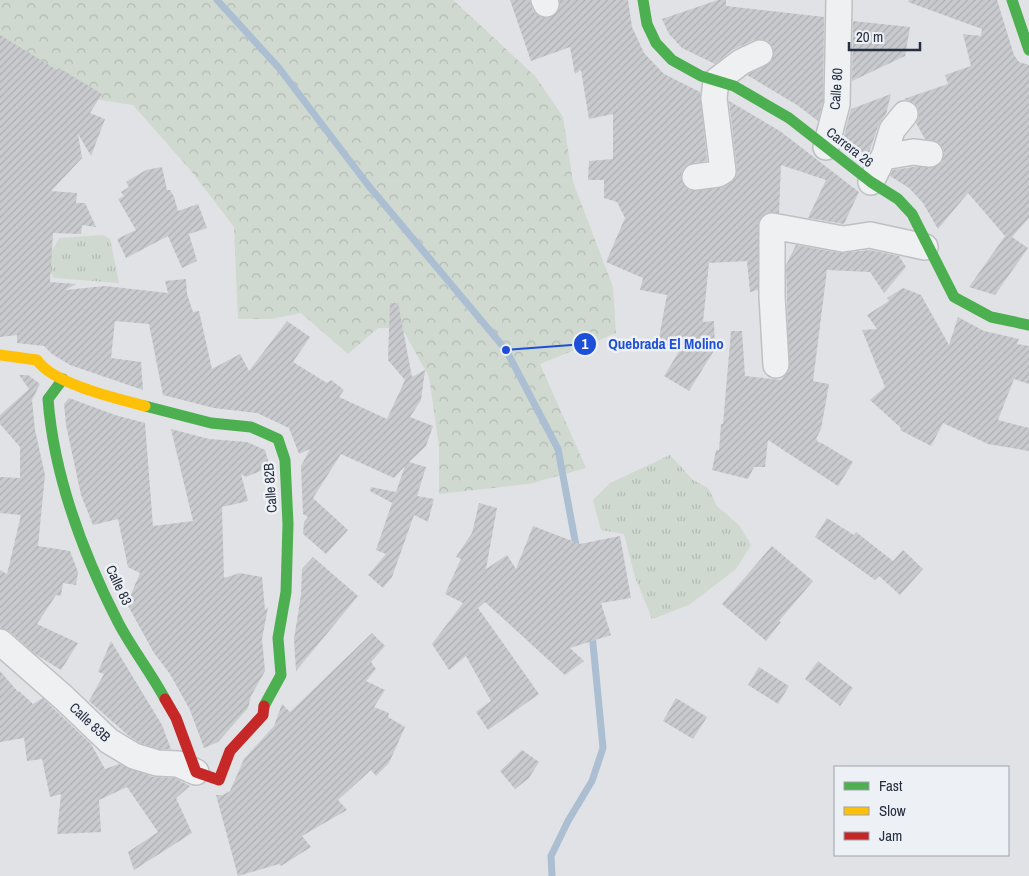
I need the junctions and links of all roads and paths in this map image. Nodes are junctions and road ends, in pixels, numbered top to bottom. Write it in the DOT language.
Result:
graph roads {
  1 [pos="643,0"];
  2 [pos="839,0"];
  3 [pos="1012,0"];
  4 [pos="1029,50"];
  5 [pos="760,54"];
  6 [pos="716,81"];
  7 [pos="905,114"];
  8 [pos="826,147"];
  9 [pos="930,154"];
  10 [pos="884,157"];
  11 [pos="695,177"];
  12 [pos="871,182"];
  13 [pos="924,242"];
  14 [pos="942,277"];
  15 [pos="1029,326"];
  16 [pos="0,355"];
  17 [pos="776,365"];
  18 [pos="63,379"];
  19 [pos="0,642"];
  20 [pos="196,772"];
  1 -- 6 [label="street, Carrera 26"];
  2 -- 8 [label="street, Calle 80"];
  3 -- 4 [label="street"];
  5 -- 6 [label="street"];
  6 -- 8 [label="street, Carrera 26"];
  6 -- 11 [label="street"];
  7 -- 10 [label="street"];
  8 -- 12 [label="street, Carrera 26"];
  9 -- 10 [label="street"];
  10 -- 12 [label="street"];
  12 -- 13 [label="street, Carrera 26"];
  13 -- 14 [label="street"];
  13 -- 17 [label="street"];
  14 -- 15 [label="street"];
  16 -- 18 [label="street, Calle 82B"];
  18 -- 20 [label="street, Calle 83"];
  18 -- 20 [label="street, Calle 82B"];
  19 -- 20 [label="street, Calle 83B"];
}
